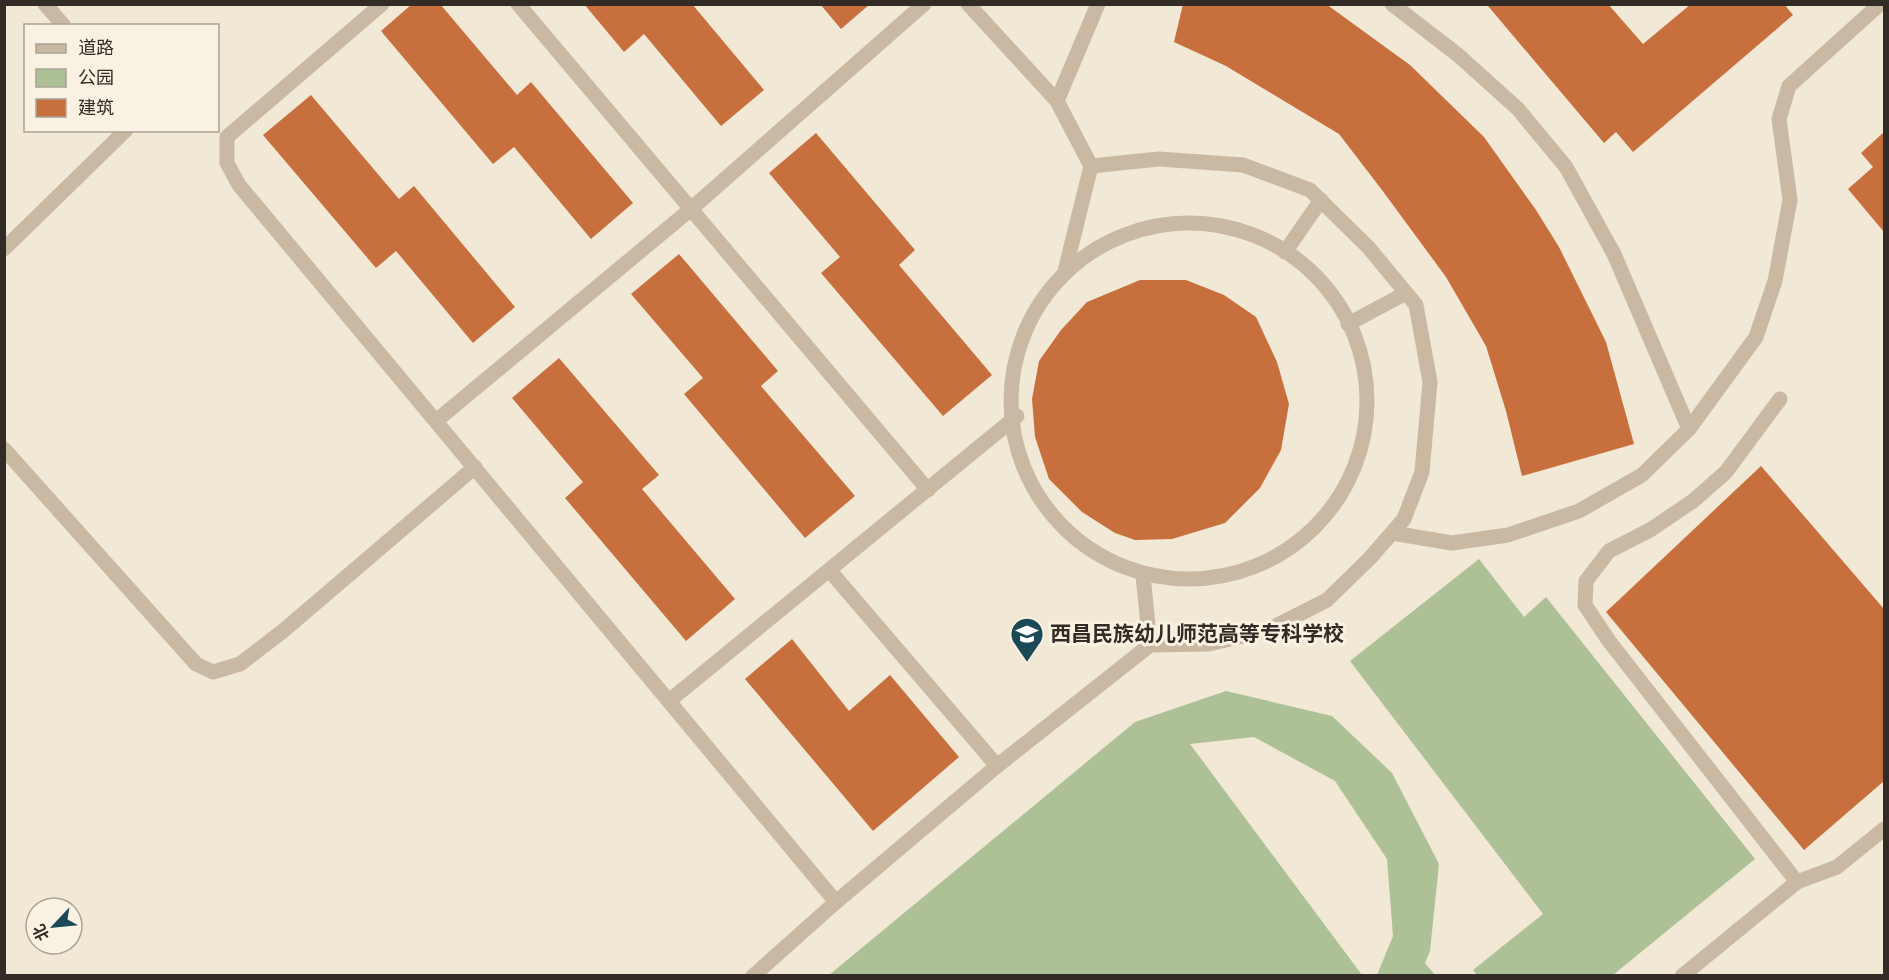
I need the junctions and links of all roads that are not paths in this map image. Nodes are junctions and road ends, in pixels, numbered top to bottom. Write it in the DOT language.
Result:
graph roads {
  1 [pos="45,4"];
  2 [pos="382,4"];
  3 [pos="518,4"];
  4 [pos="924,4"];
  5 [pos="968,4"];
  6 [pos="1098,4"];
  7 [pos="1392,4"];
  8 [pos="1880,4"];
  9 [pos="62,24"];
  10 [pos="1057,101"];
  11 [pos="124,132"];
  12 [pos="1091,166"];
  13 [pos="1321,200"];
  14 [pos="691,209"];
  15 [pos="4,249"];
  16 [pos="1286,252"];
  17 [pos="1065,271"];
  18 [pos="1406,293"];
  19 [pos="1348,324"];
  20 [pos="1780,399"];
  21 [pos="1017,416"];
  22 [pos="436,421"];
  23 [pos="1689,429"];
  24 [pos="4,449"];
  25 [pos="474,467"];
  26 [pos="928,490"];
  27 [pos="1392,534"];
  28 [pos="830,571"];
  29 [pos="1143,575"];
  30 [pos="1150,645"];
  31 [pos="669,701"];
  32 [pos="997,766"];
  33 [pos="1884,829"];
  34 [pos="1797,882"];
  35 [pos="836,902"];
  36 [pos="753,975"];
  37 [pos="1682,975"];
  1 -- 9 [label="street"];
  2 -- 22 [label="street"];
  3 -- 14 [label="street"];
  4 -- 14 [label="street"];
  5 -- 10 [label="street"];
  6 -- 10 [label="street"];
  7 -- 23 [label="street"];
  8 -- 23 [label="street"];
  10 -- 12 [label="street"];
  11 -- 15 [label="street"];
  12 -- 13 [label="street"];
  12 -- 17 [label="street"];
  13 -- 16 [label="street"];
  13 -- 18 [label="street"];
  14 -- 22 [label="street"];
  14 -- 26 [label="street"];
  16 -- 17 [label="street"];
  16 -- 19 [label="street"];
  17 -- 21 [label="street"];
  18 -- 19 [label="street"];
  18 -- 27 [label="street"];
  19 -- 29 [label="street"];
  20 -- 34 [label="street"];
  21 -- 26 [label="street"];
  21 -- 29 [label="street"];
  22 -- 25 [label="street"];
  23 -- 27 [label="street"];
  24 -- 25 [label="street"];
  25 -- 31 [label="street"];
  26 -- 28 [label="street"];
  27 -- 30 [label="street"];
  28 -- 31 [label="street"];
  28 -- 32 [label="street"];
  29 -- 30 [label="street"];
  30 -- 32 [label="street"];
  31 -- 35 [label="street"];
  32 -- 35 [label="street"];
  33 -- 34 [label="street"];
  34 -- 37 [label="street"];
  35 -- 36 [label="street"];
}
